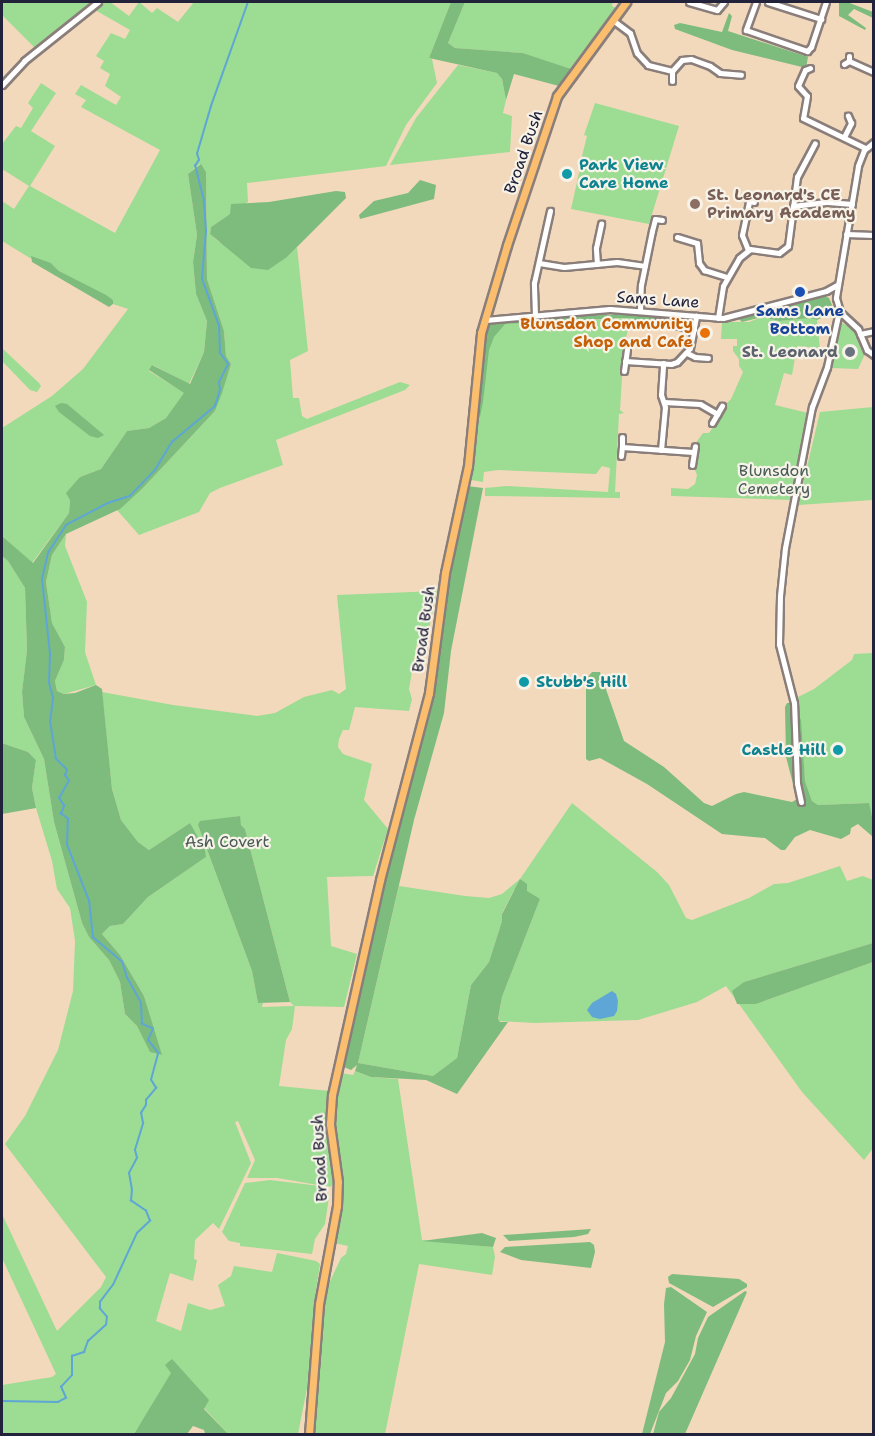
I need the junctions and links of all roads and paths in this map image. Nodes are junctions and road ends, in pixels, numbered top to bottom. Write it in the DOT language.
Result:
graph roads {
  1 [pos="98,2"];
  2 [pos="626,2"];
  3 [pos="689,2"];
  4 [pos="724,2"];
  5 [pos="756,2"];
  6 [pos="768,2"];
  7 [pos="826,2"];
  8 [pos="821,19"];
  9 [pos="614,21"];
  10 [pos="848,60"];
  11 [pos="810,68"];
  12 [pos="672,71"];
  13 [pos="873,72"];
  14 [pos="741,75"];
  15 [pos="672,81"];
  16 [pos="2,85"];
  17 [pos="848,116"];
  18 [pos="844,137"];
  19 [pos="873,142"];
  20 [pos="815,143"];
  21 [pos="865,148"];
  22 [pos="754,202"];
  23 [pos="852,204"];
  24 [pos="793,206"];
  25 [pos="550,211"];
  26 [pos="662,220"];
  27 [pos="601,224"];
  28 [pos="846,234"];
  29 [pos="873,235"];
  30 [pos="678,237"];
  31 [pos="748,250"];
  32 [pos="539,263"];
  33 [pos="597,264"];
  34 [pos="645,266"];
  35 [pos="727,277"];
  36 [pos="837,285"];
  37 [pos="825,291"];
  38 [pos="836,298"];
  39 [pos="640,310"];
  40 [pos="839,311"];
  41 [pos="535,315"];
  42 [pos="696,316"];
  43 [pos="718,318"];
  44 [pos="484,320"];
  45 [pos="660,324"];
  46 [pos="694,329"];
  47 [pos="873,331"];
  48 [pos="860,334"];
  49 [pos="627,349"];
  50 [pos="687,353"];
  51 [pos="873,355"];
  52 [pos="708,358"];
  53 [pos="625,361"];
  54 [pos="663,363"];
  55 [pos="624,371"];
  56 [pos="664,402"];
  57 [pos="722,406"];
  58 [pos="717,414"];
  59 [pos="712,423"];
  60 [pos="622,437"];
  61 [pos="622,447"];
  62 [pos="661,450"];
  63 [pos="621,456"];
  64 [pos="692,465"];
  65 [pos="801,802"];
  66 [pos="309,1434"];
  1 -- 16 [label="street"];
  2 -- 9 [label="main road, Broad Bush"];
  3 -- 4 [label="street"];
  5 -- 8 [label="street"];
  6 -- 8 [label="street"];
  7 -- 8 [label="street"];
  9 -- 12 [label="street"];
  9 -- 44 [label="main road, Broad Bush"];
  10 -- 13 [label="street"];
  11 -- 18 [label="street"];
  12 -- 14 [label="street"];
  12 -- 15 [label="street"];
  17 -- 18 [label="street"];
  18 -- 21 [label="street"];
  19 -- 21 [label="street"];
  20 -- 24 [label="street"];
  21 -- 23 [label="street"];
  22 -- 31 [label="street"];
  23 -- 24 [label="street"];
  23 -- 28 [label="street"];
  24 -- 31 [label="street"];
  25 -- 32 [label="street"];
  26 -- 34 [label="street"];
  27 -- 33 [label="street"];
  28 -- 29 [label="street"];
  28 -- 36 [label="street"];
  30 -- 35 [label="street"];
  31 -- 35 [label="street"];
  32 -- 33 [label="street"];
  32 -- 41 [label="street"];
  33 -- 34 [label="street"];
  34 -- 39 [label="street"];
  35 -- 43 [label="street"];
  36 -- 37 [label="street, Sams Lane"];
  36 -- 38 [label="street"];
  37 -- 38 [label="street"];
  37 -- 43 [label="street, Sams Lane"];
  38 -- 40 [label="street"];
  39 -- 41 [label="street, Sams Lane"];
  39 -- 42 [label="street, Sams Lane"];
  40 -- 48 [label="street"];
  40 -- 65 [label="street"];
  41 -- 44 [label="street, Sams Lane"];
  42 -- 43 [label="street, Sams Lane"];
  42 -- 46 [label="street"];
  44 -- 66 [label="main road, Broad Bush"];
  45 -- 46 [label="street"];
  46 -- 50 [label="street"];
  47 -- 48 [label="street"];
  48 -- 51 [label="street"];
  49 -- 53 [label="street"];
  50 -- 52 [label="street"];
  50 -- 54 [label="street"];
  53 -- 54 [label="street"];
  53 -- 55 [label="street"];
  54 -- 56 [label="street"];
  56 -- 58 [label="street"];
  56 -- 62 [label="street"];
  57 -- 58 [label="street"];
  58 -- 59 [label="street"];
  60 -- 61 [label="street"];
  61 -- 62 [label="street"];
  61 -- 63 [label="street"];
  62 -- 64 [label="street"];
}
